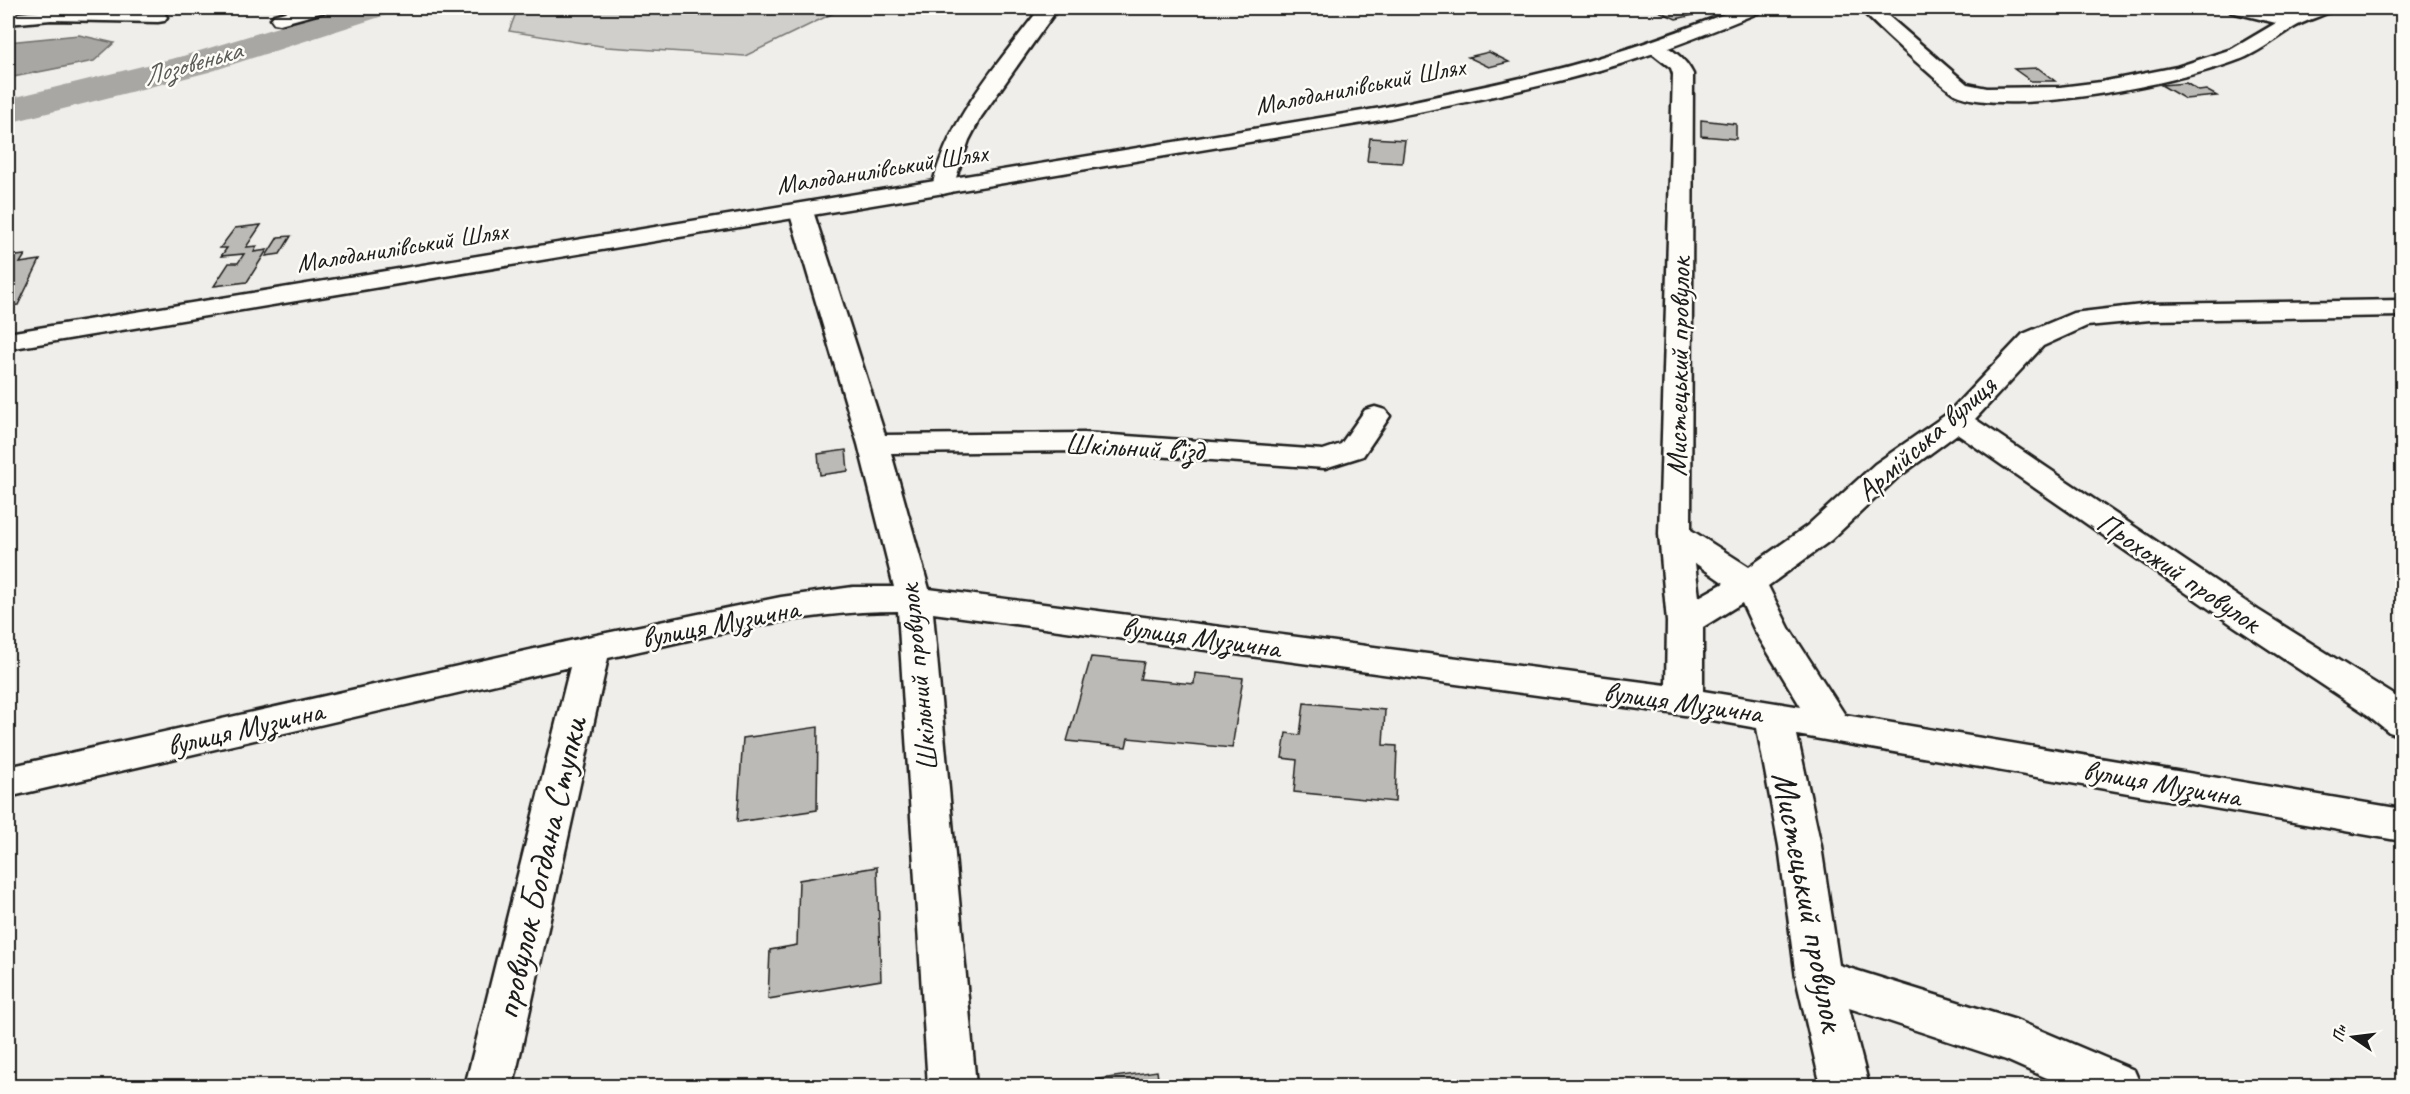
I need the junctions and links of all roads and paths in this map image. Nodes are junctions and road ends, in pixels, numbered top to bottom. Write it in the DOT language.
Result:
graph roads {
  1 [pos="318,8"];
  2 [pos="1049,8"];
  3 [pos="1749,8"];
  4 [pos="1869,8"];
  5 [pos="2237,8"];
  6 [pos="2324,8"];
  7 [pos="158,17"];
  8 [pos="8,19"];
  9 [pos="280,19"];
  10 [pos="2293,21"];
  11 [pos="1653,47"];
  12 [pos="944,187"];
  13 [pos="801,211"];
  14 [pos="2403,308"];
  15 [pos="8,341"];
  16 [pos="1375,416"];
  17 [pos="1957,420"];
  18 [pos="873,444"];
  19 [pos="1675,534"];
  20 [pos="1749,583"];
  21 [pos="914,599"];
  22 [pos="1685,622"];
  23 [pos="592,649"];
  24 [pos="1684,701"];
  25 [pos="1774,716"];
  26 [pos="2403,722"];
  27 [pos="1832,726"];
  28 [pos="8,782"];
  29 [pos="2403,825"];
  30 [pos="1819,978"];
  31 [pos="489,1086"];
  32 [pos="952,1086"];
  33 [pos="1845,1086"];
  34 [pos="2117,1086"];
  1 -- 9 [label="street"];
  2 -- 12 [label="street"];
  3 -- 11 [label="street, Малоданилівський Шлях"];
  4 -- 10 [label="street"];
  5 -- 10 [label="street"];
  6 -- 10 [label="street"];
  7 -- 8 [label="street"];
  11 -- 12 [label="street, Малоданилівський Шлях"];
  11 -- 19 [label="street, Мистецький провулок"];
  12 -- 13 [label="street, Малоданилівський Шлях"];
  13 -- 15 [label="street, Малоданилівський Шлях"];
  13 -- 18 [label="street, Шкільний провулок"];
  14 -- 17 [label="street, Армійська вулиця"];
  16 -- 18 [label="street, Шкільний в’їзд"];
  17 -- 20 [label="street, Армійська вулиця"];
  17 -- 26 [label="street, Прохожий провулок"];
  18 -- 21 [label="street, Шкільний провулок"];
  19 -- 20 [label="street"];
  19 -- 22 [label="street, Мистецький провулок"];
  20 -- 22 [label="street, Армійська вулиця"];
  20 -- 27 [label="street"];
  21 -- 23 [label="street, вулиця Музична"];
  21 -- 24 [label="street, вулиця Музична"];
  21 -- 32 [label="street, Шкільний провулок"];
  22 -- 24 [label="street, Мистецький провулок"];
  23 -- 28 [label="street, вулиця Музична"];
  23 -- 31 [label="street, провулок Богдана Ступки"];
  24 -- 25 [label="street, вулиця Музична"];
  25 -- 27 [label="street, вулиця Музична"];
  25 -- 30 [label="street, Мистецький провулок"];
  27 -- 29 [label="street, вулиця Музична"];
  30 -- 33 [label="street, Мистецький провулок"];
  30 -- 34 [label="street"];
}
